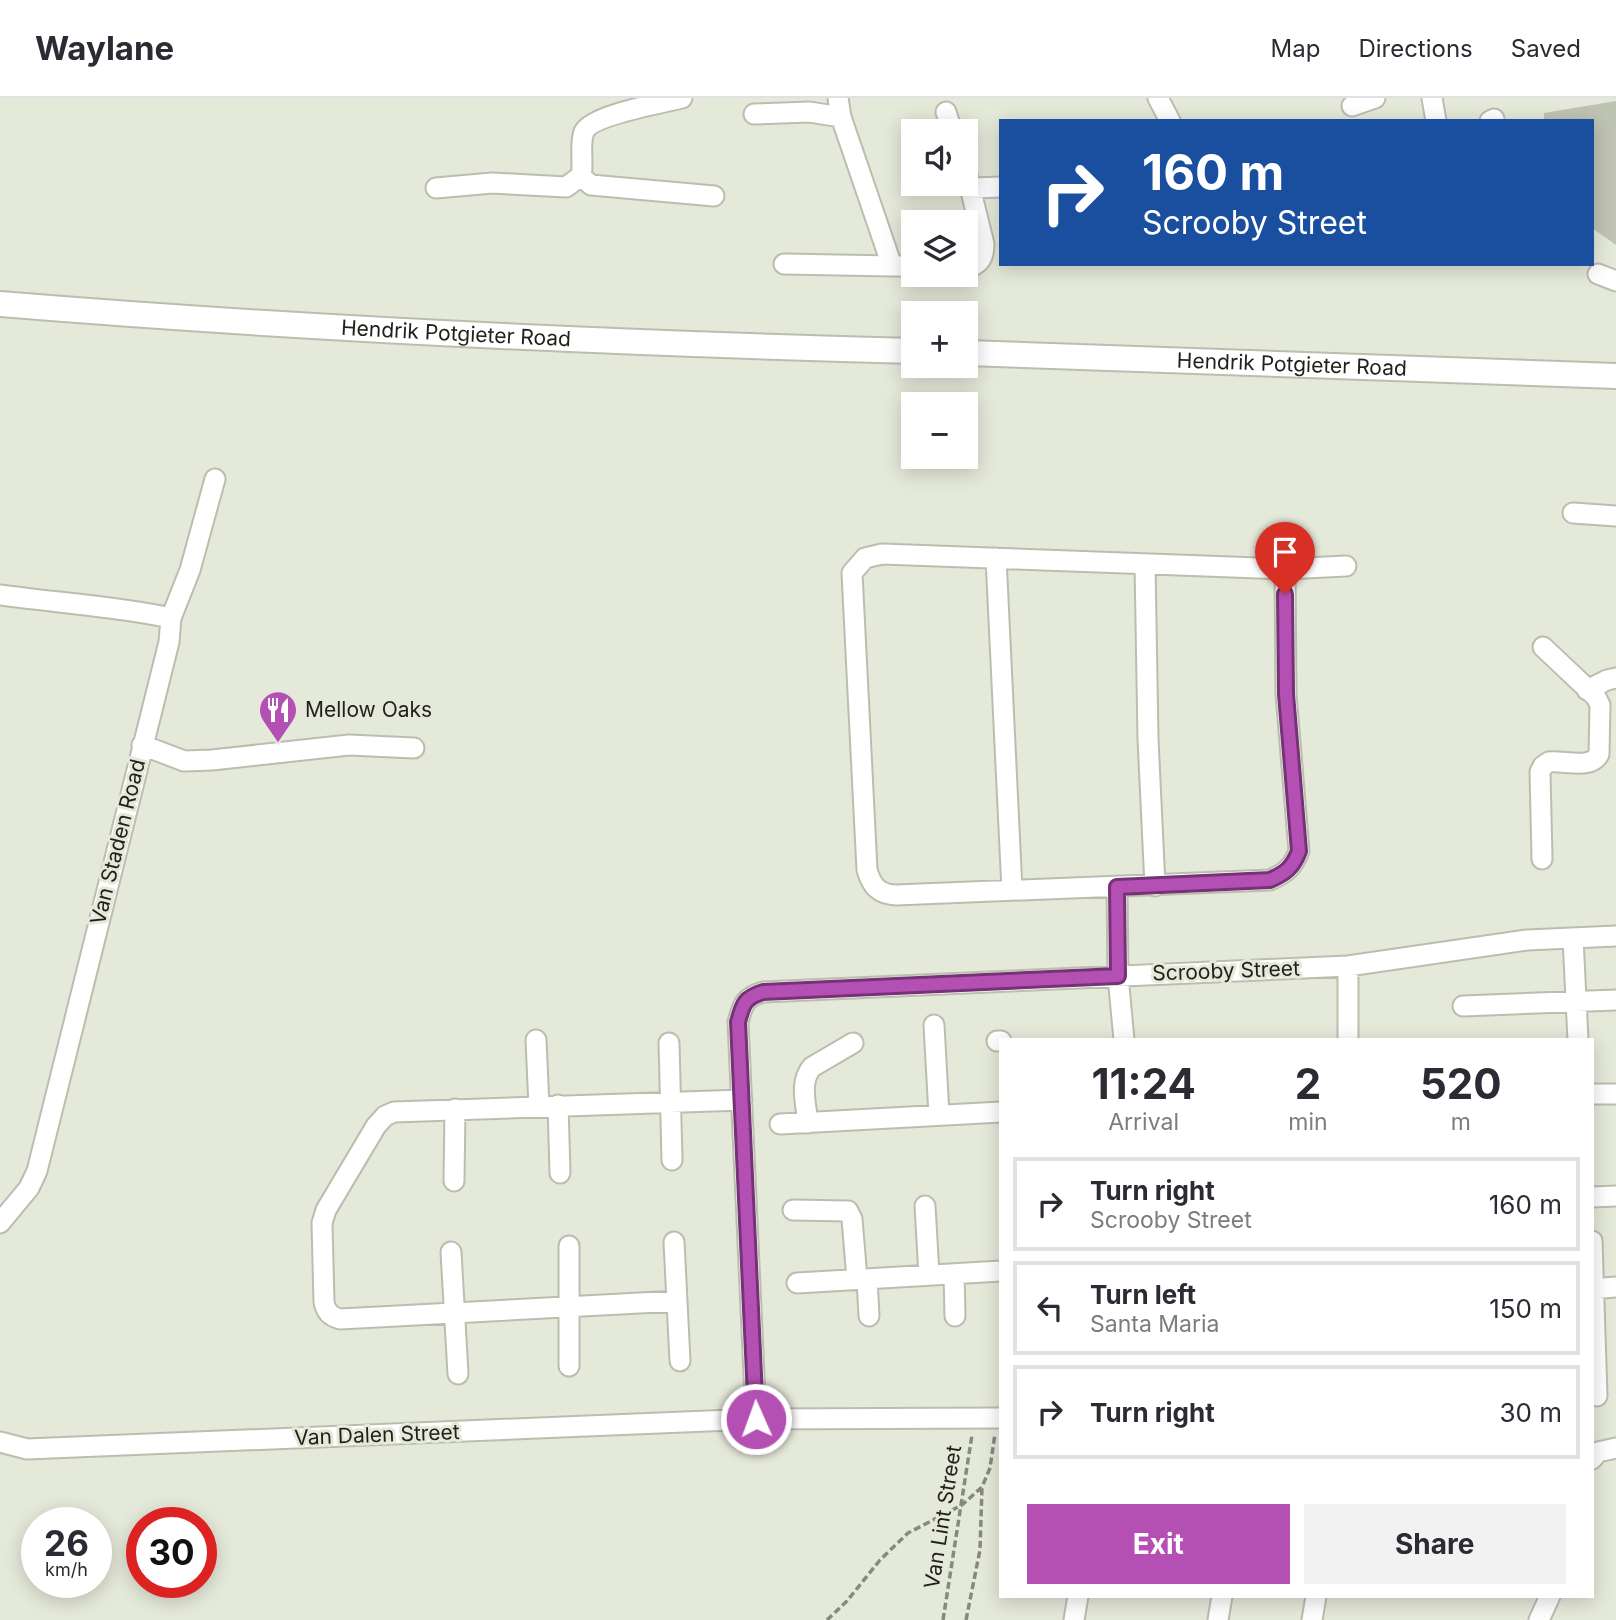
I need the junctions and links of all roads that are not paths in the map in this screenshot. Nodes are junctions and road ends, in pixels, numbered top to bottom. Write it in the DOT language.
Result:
graph roads {
  1 [pos="682,98"];
  2 [pos="1158,98"];
  3 [pos="1374,98"];
  4 [pos="1432,98"];
  5 [pos="1352,106"];
  6 [pos="840,108"];
  7 [pos="946,112"];
  8 [pos="754,114"];
  9 [pos="948,119"];
  10 [pos="1169,119"];
  11 [pos="1436,119"];
  12 [pos="582,171"];
  13 [pos="978,181"];
  14 [pos="999,186"];
  15 [pos="436,188"];
  16 [pos="714,196"];
  17 [pos="978,218"];
  18 [pos="978,263"];
  19 [pos="784,264"];
  20 [pos="892,266"];
  21 [pos="901,266"];
  22 [pos="0,304"];
  23 [pos="901,351"];
  24 [pos="978,353"];
  25 [pos="1616,376"];
  26 [pos="215,479"];
  27 [pos="1573,513"];
  28 [pos="1616,516"];
  29 [pos="996,558"];
  30 [pos="1145,564"];
  31 [pos="1346,566"];
  32 [pos="1285,569"];
  33 [pos="0,595"];
  34 [pos="171,618"];
  35 [pos="1543,647"];
  36 [pos="1616,678"];
  37 [pos="1587,690"];
  38 [pos="142,745"];
  39 [pos="414,748"];
  40 [pos="1542,859"];
  41 [pos="1155,886"];
  42 [pos="1117,887"];
  43 [pos="1012,890"];
  44 [pos="1616,936"];
  45 [pos="1573,938"];
  46 [pos="1348,966"];
  47 [pos="1118,976"];
  48 [pos="1616,1000"];
  49 [pos="1576,1001"];
  50 [pos="1463,1006"];
  51 [pos="934,1025"];
  52 [pos="1124,1038"];
  53 [pos="1348,1038"];
  54 [pos="1578,1038"];
  55 [pos="536,1040"];
  56 [pos="669,1043"];
  57 [pos="853,1043"];
  58 [pos="1594,1094"];
  59 [pos="1616,1094"];
  60 [pos="742,1100"];
  61 [pos="671,1102"];
  62 [pos="558,1105"];
  63 [pos="538,1106"];
  64 [pos="455,1109"];
  65 [pos="999,1112"];
  66 [pos="939,1115"];
  67 [pos="808,1123"];
  68 [pos="780,1124"];
  69 [pos="672,1160"];
  70 [pos="560,1173"];
  71 [pos="454,1181"];
  72 [pos="1616,1196"];
  73 [pos="1594,1197"];
  74 [pos="925,1206"];
  75 [pos="793,1210"];
  76 [pos="0,1223"];
  77 [pos="674,1242"];
  78 [pos="569,1247"];
  79 [pos="451,1252"];
  80 [pos="999,1271"];
  81 [pos="954,1274"];
  82 [pos="929,1275"];
  83 [pos="862,1279"];
  84 [pos="797,1283"];
  85 [pos="1616,1287"];
  86 [pos="1594,1289"];
  87 [pos="677,1301"];
  88 [pos="1594,1301"];
  89 [pos="569,1307"];
  90 [pos="454,1313"];
  91 [pos="869,1316"];
  92 [pos="955,1316"];
  93 [pos="680,1362"];
  94 [pos="569,1366"];
  95 [pos="458,1374"];
  96 [pos="1602,1396"];
  97 [pos="999,1418"];
  98 [pos="756,1419"];
  99 [pos="0,1442"];
  100 [pos="1616,1448"];
  101 [pos="1594,1457"];
  102 [pos="1078,1598"];
  103 [pos="1222,1598"];
  104 [pos="1316,1598"];
  105 [pos="1549,1598"];
  106 [pos="1074,1620"];
  107 [pos="1218,1620"];
  108 [pos="1312,1620"];
  109 [pos="1539,1620"];
  1 -- 12 [label="street"];
  2 -- 10 [label="street"];
  3 -- 5 [label="street"];
  4 -- 11 [label="street"];
  6 -- 8 [label="street"];
  6 -- 20 [label="street"];
  7 -- 9 [label="street"];
  12 -- 15 [label="street"];
  12 -- 16 [label="street"];
  13 -- 14 [label="street"];
  17 -- 18 [label="street"];
  19 -- 20 [label="street"];
  20 -- 21 [label="street"];
  22 -- 23 [label="main road, Hendrik Potgieter Road"];
  24 -- 25 [label="main road, Hendrik Potgieter Road"];
  26 -- 34 [label="street, Van Staden Road"];
  27 -- 28 [label="street"];
  29 -- 30 [label="street"];
  29 -- 43 [label="street"];
  29 -- 43 [label="street"];
  30 -- 32 [label="street"];
  30 -- 41 [label="street"];
  31 -- 32 [label="street"];
  32 -- 41 [label="street"];
  33 -- 34 [label="street"];
  34 -- 38 [label="street, Van Staden Road"];
  35 -- 37 [label="street"];
  36 -- 37 [label="street"];
  37 -- 40 [label="street"];
  38 -- 39 [label="street"];
  38 -- 76 [label="street, Van Staden Road"];
  41 -- 42 [label="street"];
  42 -- 43 [label="street"];
  42 -- 47 [label="street"];
  44 -- 45 [label="street, Scrooby Street"];
  45 -- 46 [label="street, Scrooby Street"];
  45 -- 49 [label="street"];
  46 -- 47 [label="street, Scrooby Street"];
  46 -- 53 [label="street"];
  47 -- 52 [label="street"];
  47 -- 60 [label="street, Scrooby Street"];
  48 -- 49 [label="street"];
  49 -- 50 [label="street"];
  49 -- 54 [label="street"];
  51 -- 66 [label="street"];
  55 -- 63 [label="street"];
  56 -- 61 [label="street"];
  57 -- 67 [label="street"];
  58 -- 59 [label="street"];
  60 -- 61 [label="street"];
  60 -- 98 [label="street"];
  61 -- 62 [label="street"];
  61 -- 69 [label="street"];
  62 -- 63 [label="street"];
  62 -- 70 [label="street"];
  63 -- 64 [label="street"];
  64 -- 71 [label="street"];
  64 -- 90 [label="street"];
  65 -- 66 [label="street"];
  66 -- 67 [label="street"];
  67 -- 68 [label="street"];
  72 -- 73 [label="street"];
  74 -- 82 [label="street"];
  75 -- 83 [label="street"];
  77 -- 87 [label="street"];
  78 -- 89 [label="street"];
  79 -- 90 [label="street"];
  80 -- 81 [label="street"];
  81 -- 82 [label="street"];
  81 -- 92 [label="street"];
  82 -- 83 [label="street"];
  83 -- 84 [label="street"];
  83 -- 91 [label="street"];
  85 -- 86 [label="street"];
  87 -- 89 [label="street"];
  87 -- 93 [label="street"];
  88 -- 96 [label="street"];
  89 -- 90 [label="street"];
  89 -- 94 [label="street"];
  90 -- 95 [label="street"];
  97 -- 98 [label="street, Van Dalen Street"];
  98 -- 99 [label="street, Van Dalen Street"];
  100 -- 101 [label="street"];
  102 -- 106 [label="street"];
  103 -- 107 [label="street"];
  104 -- 108 [label="street"];
  105 -- 109 [label="street"];
}
